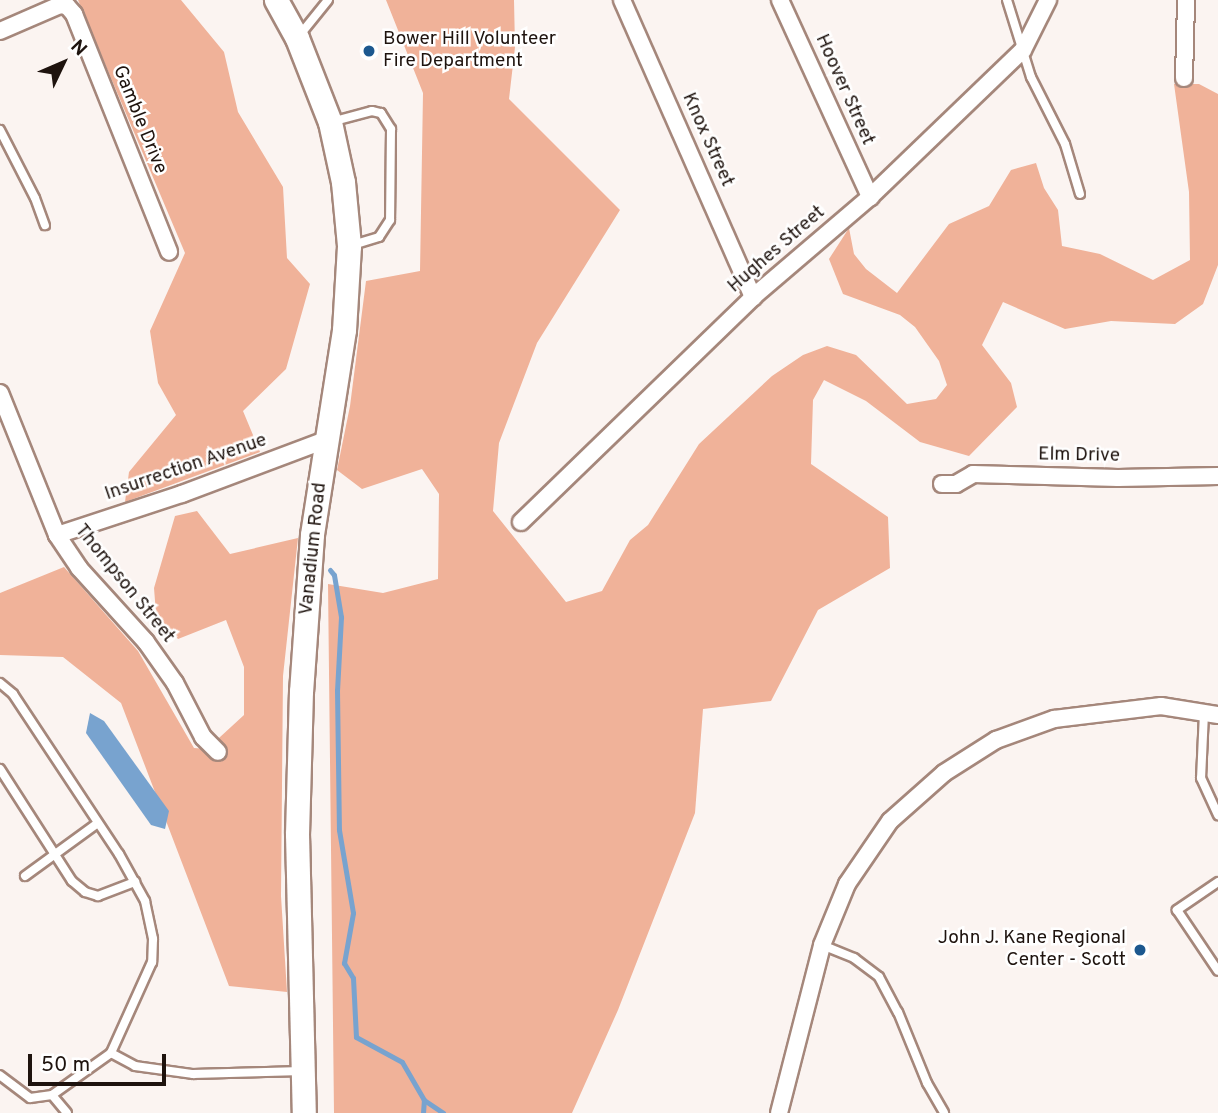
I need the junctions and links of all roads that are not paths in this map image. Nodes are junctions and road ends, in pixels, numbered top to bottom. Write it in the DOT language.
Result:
graph roads {
  1 [pos="276,0"];
  2 [pos="328,0"];
  3 [pos="622,0"];
  4 [pos="780,0"];
  5 [pos="1007,0"];
  6 [pos="1048,0"];
  7 [pos="1186,0"];
  8 [pos="0,31"];
  9 [pos="298,38"];
  10 [pos="1023,50"];
  11 [pos="1184,78"];
  12 [pos="330,122"];
  13 [pos="0,130"];
  14 [pos="1080,194"];
  15 [pos="870,197"];
  16 [pos="45,225"];
  17 [pos="349,246"];
  18 [pos="169,252"];
  19 [pos="753,297"];
  20 [pos="0,393"];
  21 [pos="328,439"];
  22 [pos="1218,476"];
  23 [pos="942,484"];
  24 [pos="521,522"];
  25 [pos="57,535"];
  26 [pos="0,683"];
  27 [pos="1211,714"];
  28 [pos="218,752"];
  29 [pos="0,769"];
  30 [pos="1218,815"];
  31 [pos="98,822"];
  32 [pos="54,853"];
  33 [pos="25,876"];
  34 [pos="135,882"];
  35 [pos="1218,882"];
  36 [pos="822,945"];
  37 [pos="1218,971"];
  38 [pos="111,1053"];
  39 [pos="302,1071"];
  40 [pos="0,1076"];
  41 [pos="52,1096"];
  42 [pos="67,1113"];
  43 [pos="304,1113"];
  44 [pos="779,1113"];
  45 [pos="944,1113"];
  1 -- 9 [label="street, Vanadium Road"];
  2 -- 9 [label="lane"];
  3 -- 19 [label="street, Knox Street"];
  4 -- 15 [label="street, Hoover Street"];
  5 -- 10 [label="lane"];
  6 -- 10 [label="street, Hughes Street"];
  7 -- 11 [label="street"];
  8 -- 18 [label="street, Gamble Drive"];
  9 -- 12 [label="street, Vanadium Road"];
  10 -- 14 [label="lane"];
  10 -- 15 [label="street, Hughes Street"];
  12 -- 17 [label="street, Vanadium Road"];
  12 -- 17 [label="lane"];
  13 -- 16 [label="lane"];
  15 -- 19 [label="street, Hughes Street"];
  17 -- 21 [label="street, Vanadium Road"];
  19 -- 24 [label="street, Hughes Street"];
  20 -- 25 [label="street, Thompson Street"];
  21 -- 25 [label="street, Insurrection Avenue"];
  21 -- 39 [label="street, Vanadium Road"];
  22 -- 23 [label="street, Elm Drive"];
  25 -- 28 [label="street, Thompson Street"];
  26 -- 31 [label="lane"];
  27 -- 30 [label="lane"];
  27 -- 36 [label="street"];
  29 -- 32 [label="lane"];
  31 -- 32 [label="lane"];
  31 -- 34 [label="lane"];
  32 -- 33 [label="lane"];
  32 -- 34 [label="lane"];
  34 -- 38 [label="lane"];
  35 -- 37 [label="lane"];
  36 -- 44 [label="street"];
  36 -- 45 [label="lane"];
  38 -- 39 [label="lane"];
  38 -- 41 [label="lane"];
  39 -- 43 [label="street, Vanadium Road"];
  40 -- 41 [label="lane"];
  41 -- 42 [label="lane"];
}
